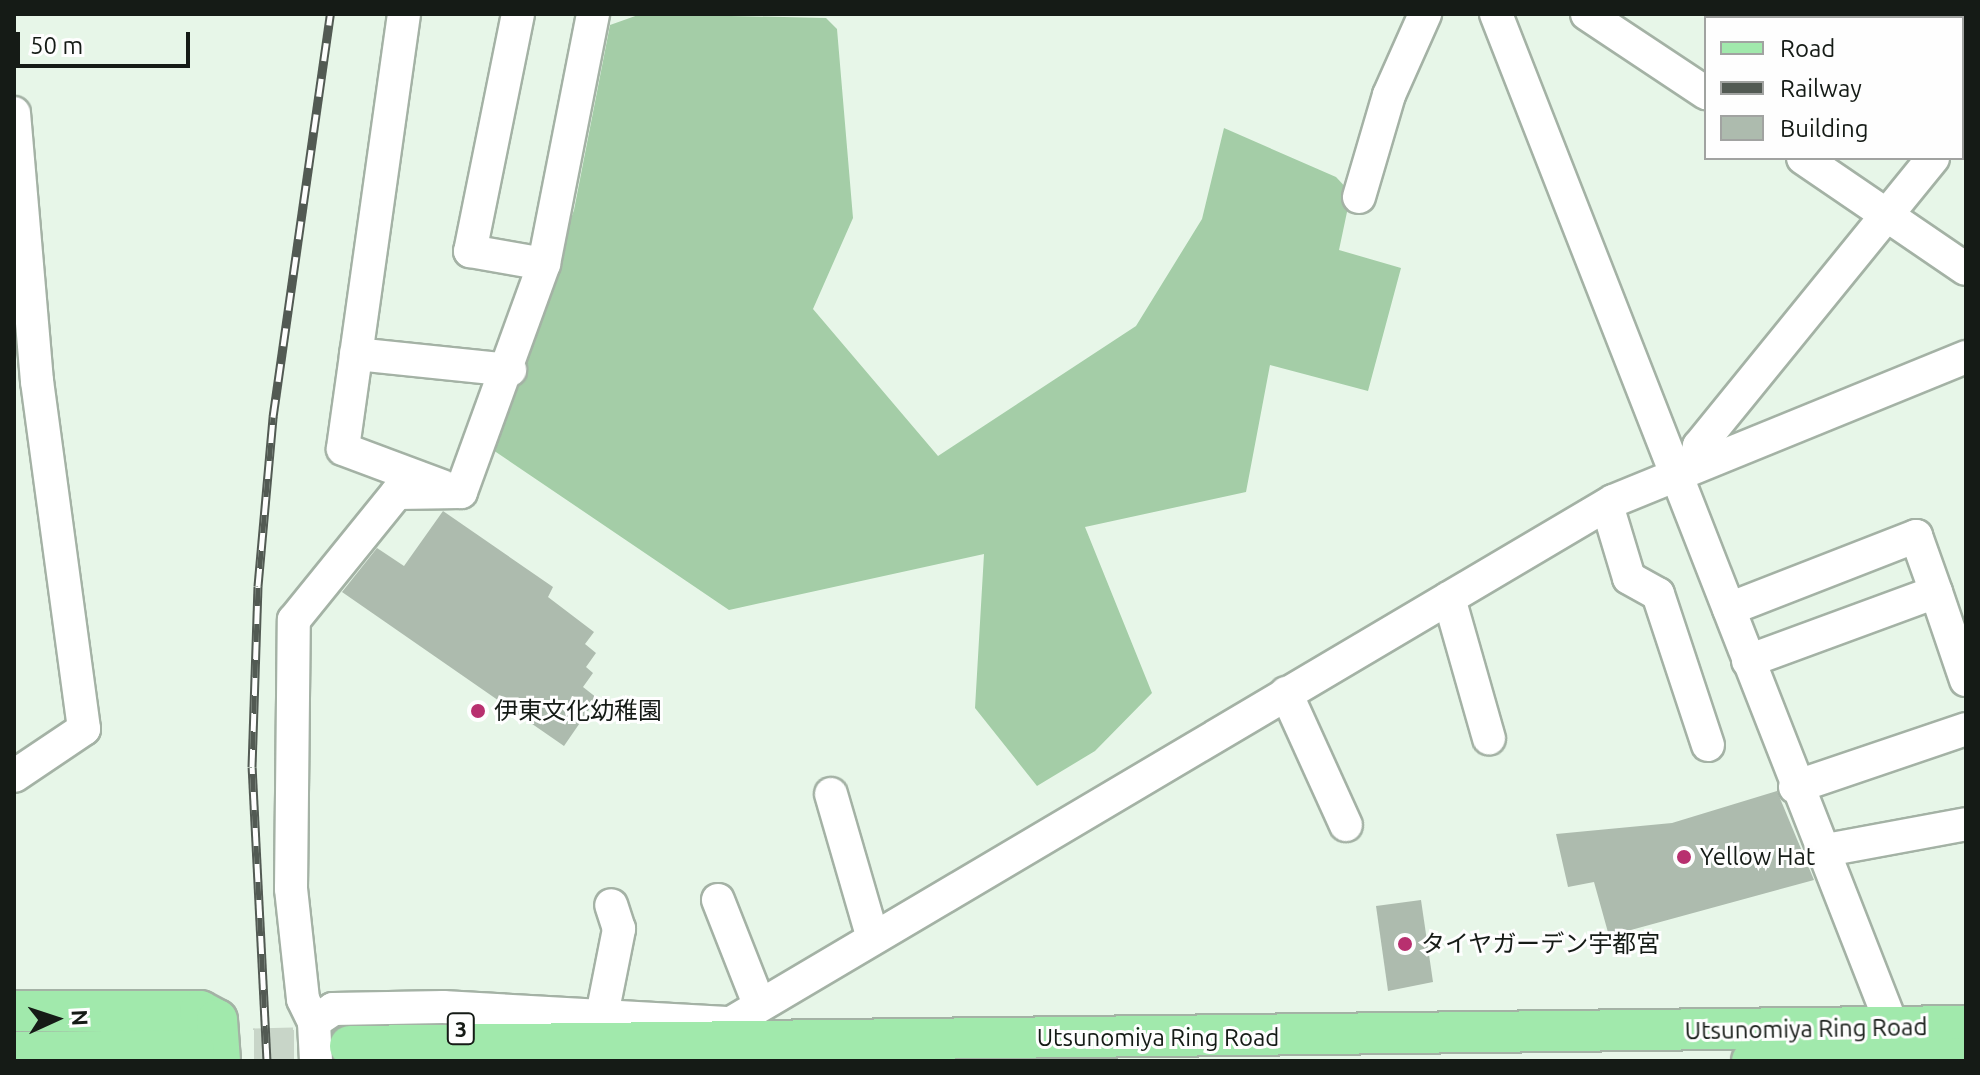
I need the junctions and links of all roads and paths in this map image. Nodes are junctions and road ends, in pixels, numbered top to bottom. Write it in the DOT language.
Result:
graph roads {
  1 [pos="404,14"];
  2 [pos="518,14"];
  3 [pos="593,14"];
  4 [pos="1425,14"];
  5 [pos="1496,14"];
  6 [pos="1587,14"];
  7 [pos="1704,92"];
  8 [pos="14,113"];
  9 [pos="1806,160"];
  10 [pos="1931,160"];
  11 [pos="1359,197"];
  12 [pos="1888,215"];
  13 [pos="544,264"];
  14 [pos="1966,269"];
  15 [pos="356,354"];
  16 [pos="1966,357"];
  17 [pos="510,370"];
  18 [pos="1687,469"];
  19 [pos="461,492"];
  20 [pos="1607,505"];
  21 [pos="1936,592"];
  22 [pos="1449,598"];
  23 [pos="1729,609"];
  24 [pos="1748,661"];
  25 [pos="1966,680"];
  26 [pos="1286,693"];
  27 [pos="1966,729"];
  28 [pos="1489,738"];
  29 [pos="1708,745"];
  30 [pos="14,776"];
  31 [pos="1795,787"];
  32 [pos="831,794"];
  33 [pos="1966,824"];
  34 [pos="1346,825"];
  35 [pos="1821,851"];
  36 [pos="718,900"];
  37 [pos="611,905"];
  38 [pos="872,935"];
  39 [pos="759,1004"];
  40 [pos="14,1011"];
  41 [pos="731,1023"];
  42 [pos="1966,1026"];
  43 [pos="14,1032"];
  44 [pos="588,1032"];
  45 [pos="1548,1035"];
  46 [pos="331,1039"];
  47 [pos="202,1047"];
  48 [pos="1900,1049"];
  49 [pos="14,1052"];
  50 [pos="1966,1058"];
  51 [pos="1752,1061"];
  1 -- 15 [label="street"];
  2 -- 13 [label="street"];
  3 -- 13 [label="street"];
  4 -- 11 [label="street"];
  5 -- 18 [label="street"];
  6 -- 7 [label="street"];
  8 -- 30 [label="street"];
  9 -- 12 [label="street"];
  10 -- 12 [label="street"];
  12 -- 14 [label="street"];
  12 -- 18 [label="street"];
  13 -- 17 [label="street"];
  15 -- 17 [label="street"];
  15 -- 19 [label="street"];
  16 -- 18 [label="street"];
  17 -- 19 [label="street"];
  18 -- 20 [label="street"];
  18 -- 23 [label="street"];
  19 -- 46 [label="street"];
  20 -- 22 [label="street"];
  20 -- 29 [label="street"];
  21 -- 23 [label="street"];
  21 -- 24 [label="street"];
  21 -- 25 [label="street"];
  22 -- 26 [label="street"];
  22 -- 28 [label="street"];
  23 -- 24 [label="street"];
  24 -- 31 [label="street"];
  26 -- 34 [label="street"];
  26 -- 38 [label="street"];
  27 -- 31 [label="street"];
  31 -- 35 [label="street"];
  32 -- 38 [label="street"];
  33 -- 35 [label="street"];
  35 -- 48 [label="street"];
  36 -- 39 [label="street"];
  37 -- 44 [label="street"];
  38 -- 39 [label="street"];
  39 -- 41 [label="street"];
  40 -- 47 [label="main road"];
  41 -- 44 [label="street"];
  41 -- 45 [label="street"];
  42 -- 48 [label="main road, Utsunomiya Ring Road / 3"];
  43 -- 47 [label="main road"];
  44 -- 45 [label="main road, Utsunomiya Ring Road / 3"];
  44 -- 46 [label="main road, Utsunomiya Ring Road / 3"];
  45 -- 48 [label="main road, Utsunomiya Ring Road / 3"];
  47 -- 49 [label="main road"];
  48 -- 50 [label="main road, Utsunomiya Ring Road / 3"];
  48 -- 51 [label="main road, Utsunomiya Ring Road / 3"];
}
